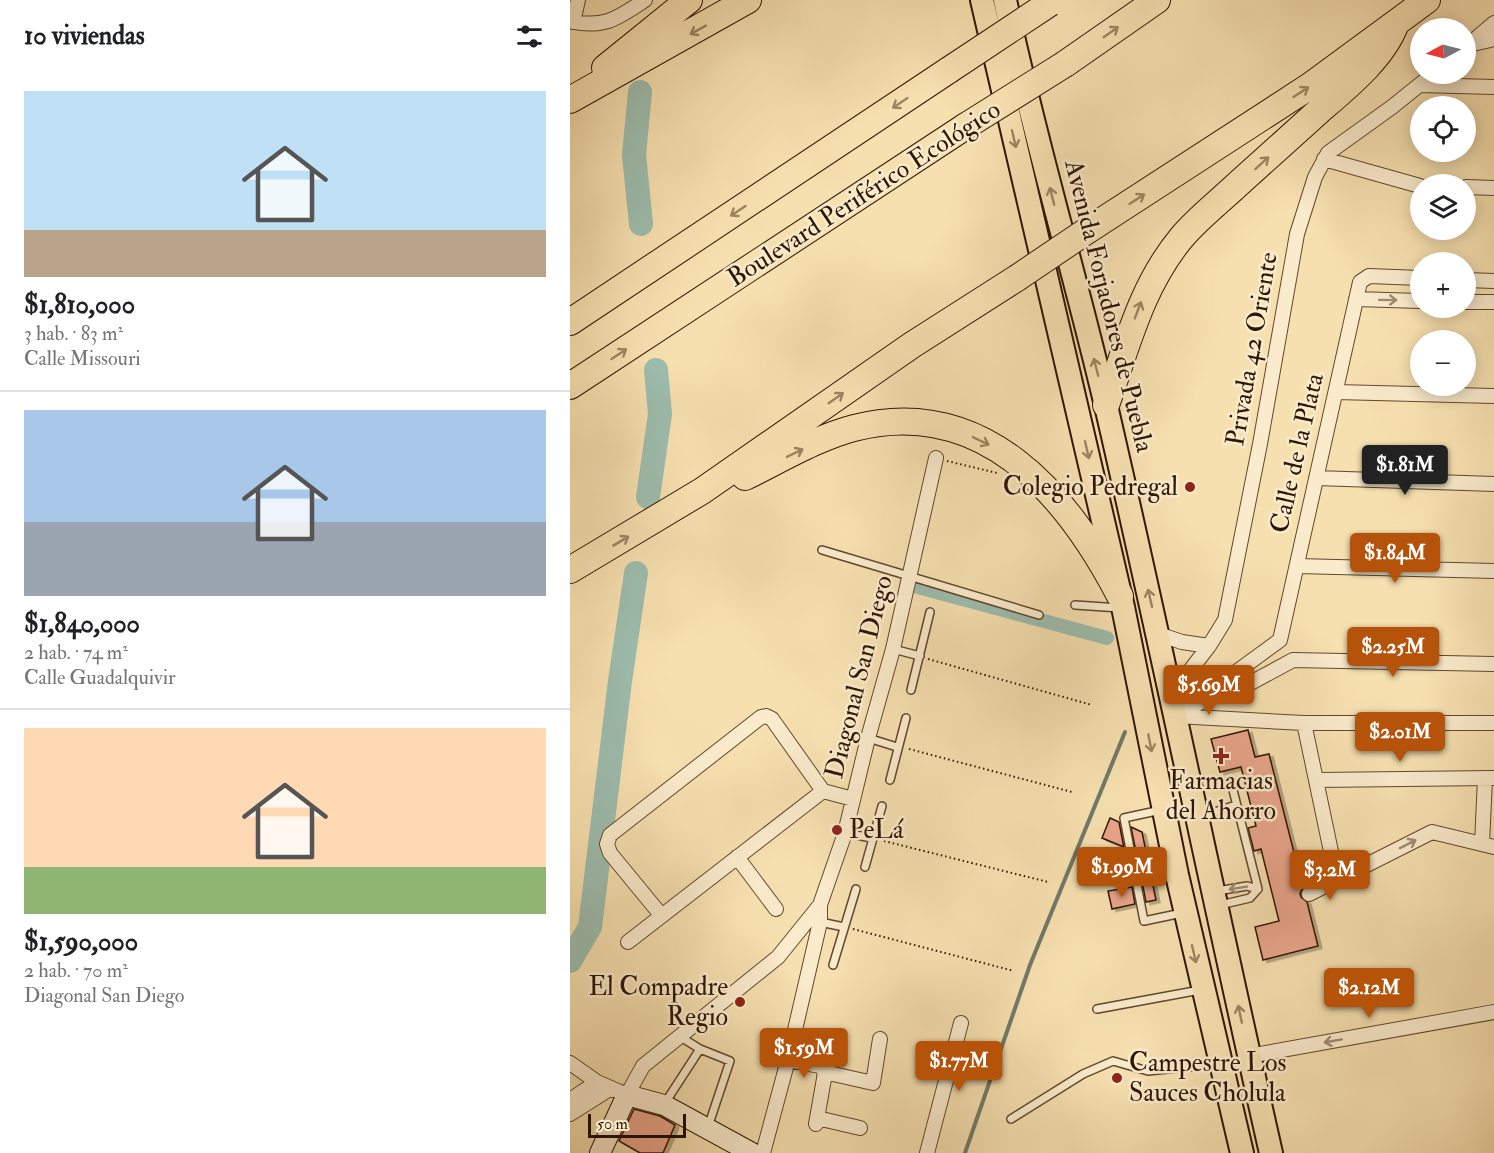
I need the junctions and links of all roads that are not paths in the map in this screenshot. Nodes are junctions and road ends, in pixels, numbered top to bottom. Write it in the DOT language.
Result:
graph roads {
  1 [pos="578,0"];
  2 [pos="645,0"];
  3 [pos="689,0"];
  4 [pos="748,0"];
  5 [pos="982,0"];
  6 [pos="1005,0"];
  7 [pos="1157,0"];
  8 [pos="1427,0"];
  9 [pos="1052,1"];
  10 [pos="572,21"];
  11 [pos="1396,23"];
  12 [pos="1494,23"];
  13 [pos="1476,38"];
  14 [pos="1494,39"];
  15 [pos="1476,44"];
  16 [pos="1419,85"];
  17 [pos="1494,87"];
  18 [pos="570,99"];
  19 [pos="1324,159"];
  20 [pos="1410,184"];
  21 [pos="1476,187"];
  22 [pos="1494,188"];
  23 [pos="1410,278"];
  24 [pos="1476,280"];
  25 [pos="1494,281"];
  26 [pos="1356,299"];
  27 [pos="1410,300"];
  28 [pos="1476,302"];
  29 [pos="1494,302"];
  30 [pos="570,322"];
  31 [pos="570,386"];
  32 [pos="1335,392"];
  33 [pos="1494,396"];
  34 [pos="1106,405"];
  35 [pos="936,458"];
  36 [pos="1316,478"];
  37 [pos="1494,484"];
  38 [pos="702,491"];
  39 [pos="822,550"];
  40 [pos="1297,566"];
  41 [pos="570,570"];
  42 [pos="1494,571"];
  43 [pos="910,576"];
  44 [pos="1122,602"];
  45 [pos="1076,605"];
  46 [pos="930,612"];
  47 [pos="1039,615"];
  48 [pos="1158,634"];
  49 [pos="1280,640"];
  50 [pos="1209,646"];
  51 [pos="893,649"];
  52 [pos="920,656"];
  53 [pos="1293,660"];
  54 [pos="1494,664"];
  55 [pos="1227,688"];
  56 [pos="911,690"];
  57 [pos="1173,705"];
  58 [pos="906,718"];
  59 [pos="1304,723"];
  60 [pos="1494,723"];
  61 [pos="868,738"];
  62 [pos="897,747"];
  63 [pos="1490,778"];
  64 [pos="890,780"];
  65 [pos="1316,780"];
  66 [pos="1232,786"];
  67 [pos="823,791"];
  68 [pos="853,799"];
  69 [pos="1236,805"];
  70 [pos="882,806"];
  71 [pos="1164,810"];
  72 [pos="1197,818"];
  73 [pos="845,833"];
  74 [pos="872,838"];
  75 [pos="1488,846"];
  76 [pos="737,857"];
  77 [pos="866,867"];
  78 [pos="1176,875"];
  79 [pos="1337,880"];
  80 [pos="856,889"];
  81 [pos="1258,889"];
  82 [pos="1309,894"];
  83 [pos="1216,899"];
  84 [pos="820,905"];
  85 [pos="776,909"];
  86 [pos="1185,912"];
  87 [pos="661,915"];
  88 [pos="820,922"];
  89 [pos="844,927"];
  90 [pos="628,942"];
  91 [pos="833,965"];
  92 [pos="1202,989"];
  93 [pos="1097,1009"];
  94 [pos="1494,1012"];
  95 [pos="961,1023"];
  96 [pos="679,1036"];
  97 [pos="880,1039"];
  98 [pos="700,1049"];
  99 [pos="1249,1056"];
  100 [pos="788,1060"];
  101 [pos="570,1063"];
  102 [pos="1220,1064"];
  103 [pos="826,1065"];
  104 [pos="597,1082"];
  105 [pos="619,1091"];
  106 [pos="570,1100"];
  107 [pos="664,1106"];
  108 [pos="570,1114"];
  109 [pos="1011,1119"];
  110 [pos="708,1128"];
  111 [pos="860,1128"];
  112 [pos="605,1147"];
  113 [pos="752,1153"];
  114 [pos="763,1153"];
  115 [pos="927,1153"];
  116 [pos="1242,1153"];
  117 [pos="1271,1153"];
  1 -- 10 [label="street"];
  2 -- 10 [label="street"];
  3 -- 18 [label="highway"];
  4 -- 18 [label="highway, one-way"];
  5 -- 44 [label="main road, Avenida Forjadores de Puebla, one-way"];
  34 -- 6 [label="main road, Avenida Forjadores de Puebla, one-way"];
  31 -- 7 [label="highway, Boulevard Periférico Ecológico, one-way, bridge"];
  8 -- 11 [label="highway"];
  9 -- 30 [label="highway, one-way, bridge"];
  34 -- 11 [label="highway, one-way"];
  38 -- 11 [label="highway, one-way, bridge"];
  12 -- 13 [label="street"];
  14 -- 15 [label="street"];
  16 -- 17 [label="street"];
  16 -- 19 [label="street"];
  19 -- 20 [label="street"];
  19 -- 50 [label="street, Privada 42 Oriente"];
  21 -- 22 [label="street"];
  23 -- 26 [label="street, Calle de la Plata"];
  24 -- 25 [label="street"];
  26 -- 27 [label="street, one-way"];
  26 -- 32 [label="street, Calle de la Plata"];
  28 -- 29 [label="street"];
  32 -- 33 [label="street"];
  32 -- 36 [label="street, Calle de la Plata"];
  48 -- 34 [label="main road, Avenida Forjadores de Puebla, one-way"];
  35 -- 43 [label="street, Diagonal San Diego"];
  36 -- 37 [label="street"];
  36 -- 40 [label="street, Calle de la Plata"];
  41 -- 38 [label="highway, one-way"];
  38 -- 44 [label="highway, one-way"];
  39 -- 43 [label="lane"];
  40 -- 42 [label="street"];
  40 -- 49 [label="street, Calle de la Plata"];
  43 -- 47 [label="lane"];
  43 -- 51 [label="street, Diagonal San Diego"];
  44 -- 45 [label="lane"];
  44 -- 71 [label="main road, Avenida Forjadores de Puebla, one-way"];
  46 -- 52 [label="lane"];
  48 -- 50 [label="street"];
  48 -- 57 [label="main road, Avenida Forjadores de Puebla"];
  49 -- 53 [label="street"];
  49 -- 55 [label="street"];
  50 -- 57 [label="street, Privada 42 Oriente"];
  51 -- 52 [label="lane"];
  51 -- 61 [label="street, Diagonal San Diego"];
  52 -- 56 [label="lane"];
  53 -- 54 [label="street"];
  53 -- 55 [label="street"];
  55 -- 57 [label="street"];
  57 -- 59 [label="street"];
  57 -- 72 [label="main road, Avenida Forjadores de Puebla"];
  58 -- 62 [label="lane"];
  59 -- 60 [label="street"];
  59 -- 65 [label="street"];
  61 -- 62 [label="lane"];
  61 -- 68 [label="street, Diagonal San Diego"];
  62 -- 64 [label="lane"];
  63 -- 65 [label="street"];
  63 -- 75 [label="street"];
  65 -- 79 [label="street"];
  66 -- 69 [label="lane"];
  67 -- 68 [label="street"];
  67 -- 76 [label="street"];
  67 -- 87 [label="street"];
  68 -- 73 [label="street, Diagonal San Diego"];
  69 -- 72 [label="lane"];
  69 -- 81 [label="lane"];
  70 -- 74 [label="lane"];
  71 -- 78 [label="main road, Avenida Forjadores de Puebla"];
  71 -- 86 [label="lane"];
  72 -- 83 [label="main road, Avenida Forjadores de Puebla"];
  73 -- 74 [label="lane"];
  73 -- 84 [label="street, Diagonal San Diego"];
  74 -- 77 [label="lane"];
  79 -- 75 [label="street, one-way"];
  76 -- 85 [label="street"];
  76 -- 87 [label="street"];
  78 -- 83 [label="main road"];
  78 -- 86 [label="main road, Avenida Forjadores de Puebla"];
  79 -- 82 [label="street"];
  80 -- 89 [label="lane"];
  81 -- 83 [label="lane"];
  81 -- 83 [label="lane, one-way"];
  99 -- 83 [label="main road, Avenida Forjadores de Puebla, one-way"];
  84 -- 88 [label="street, Diagonal San Diego"];
  84 -- 96 [label="street, Diagonal San Diego"];
  86 -- 92 [label="main road, Avenida Forjadores de Puebla, one-way"];
  87 -- 90 [label="street"];
  88 -- 89 [label="lane"];
  88 -- 100 [label="street, Diagonal San Diego"];
  89 -- 91 [label="lane"];
  92 -- 93 [label="lane"];
  92 -- 102 [label="main road, Avenida Forjadores de Puebla"];
  94 -- 99 [label="street, one-way"];
  95 -- 115 [label="street"];
  96 -- 98 [label="lane"];
  96 -- 105 [label="street, Diagonal San Diego"];
  97 -- 103 [label="street"];
  98 -- 107 [label="lane"];
  98 -- 110 [label="lane"];
  99 -- 117 [label="main road, Avenida Forjadores de Puebla"];
  100 -- 103 [label="street"];
  100 -- 114 [label="street, Diagonal San Diego"];
  101 -- 104 [label="street"];
  102 -- 109 [label="lane"];
  102 -- 116 [label="main road, Avenida Forjadores de Puebla"];
  103 -- 111 [label="street"];
  104 -- 105 [label="street"];
  104 -- 106 [label="street"];
  105 -- 107 [label="main road"];
  105 -- 108 [label="street"];
  105 -- 112 [label="main road"];
  107 -- 110 [label="main road"];
  110 -- 113 [label="main road"];
}
